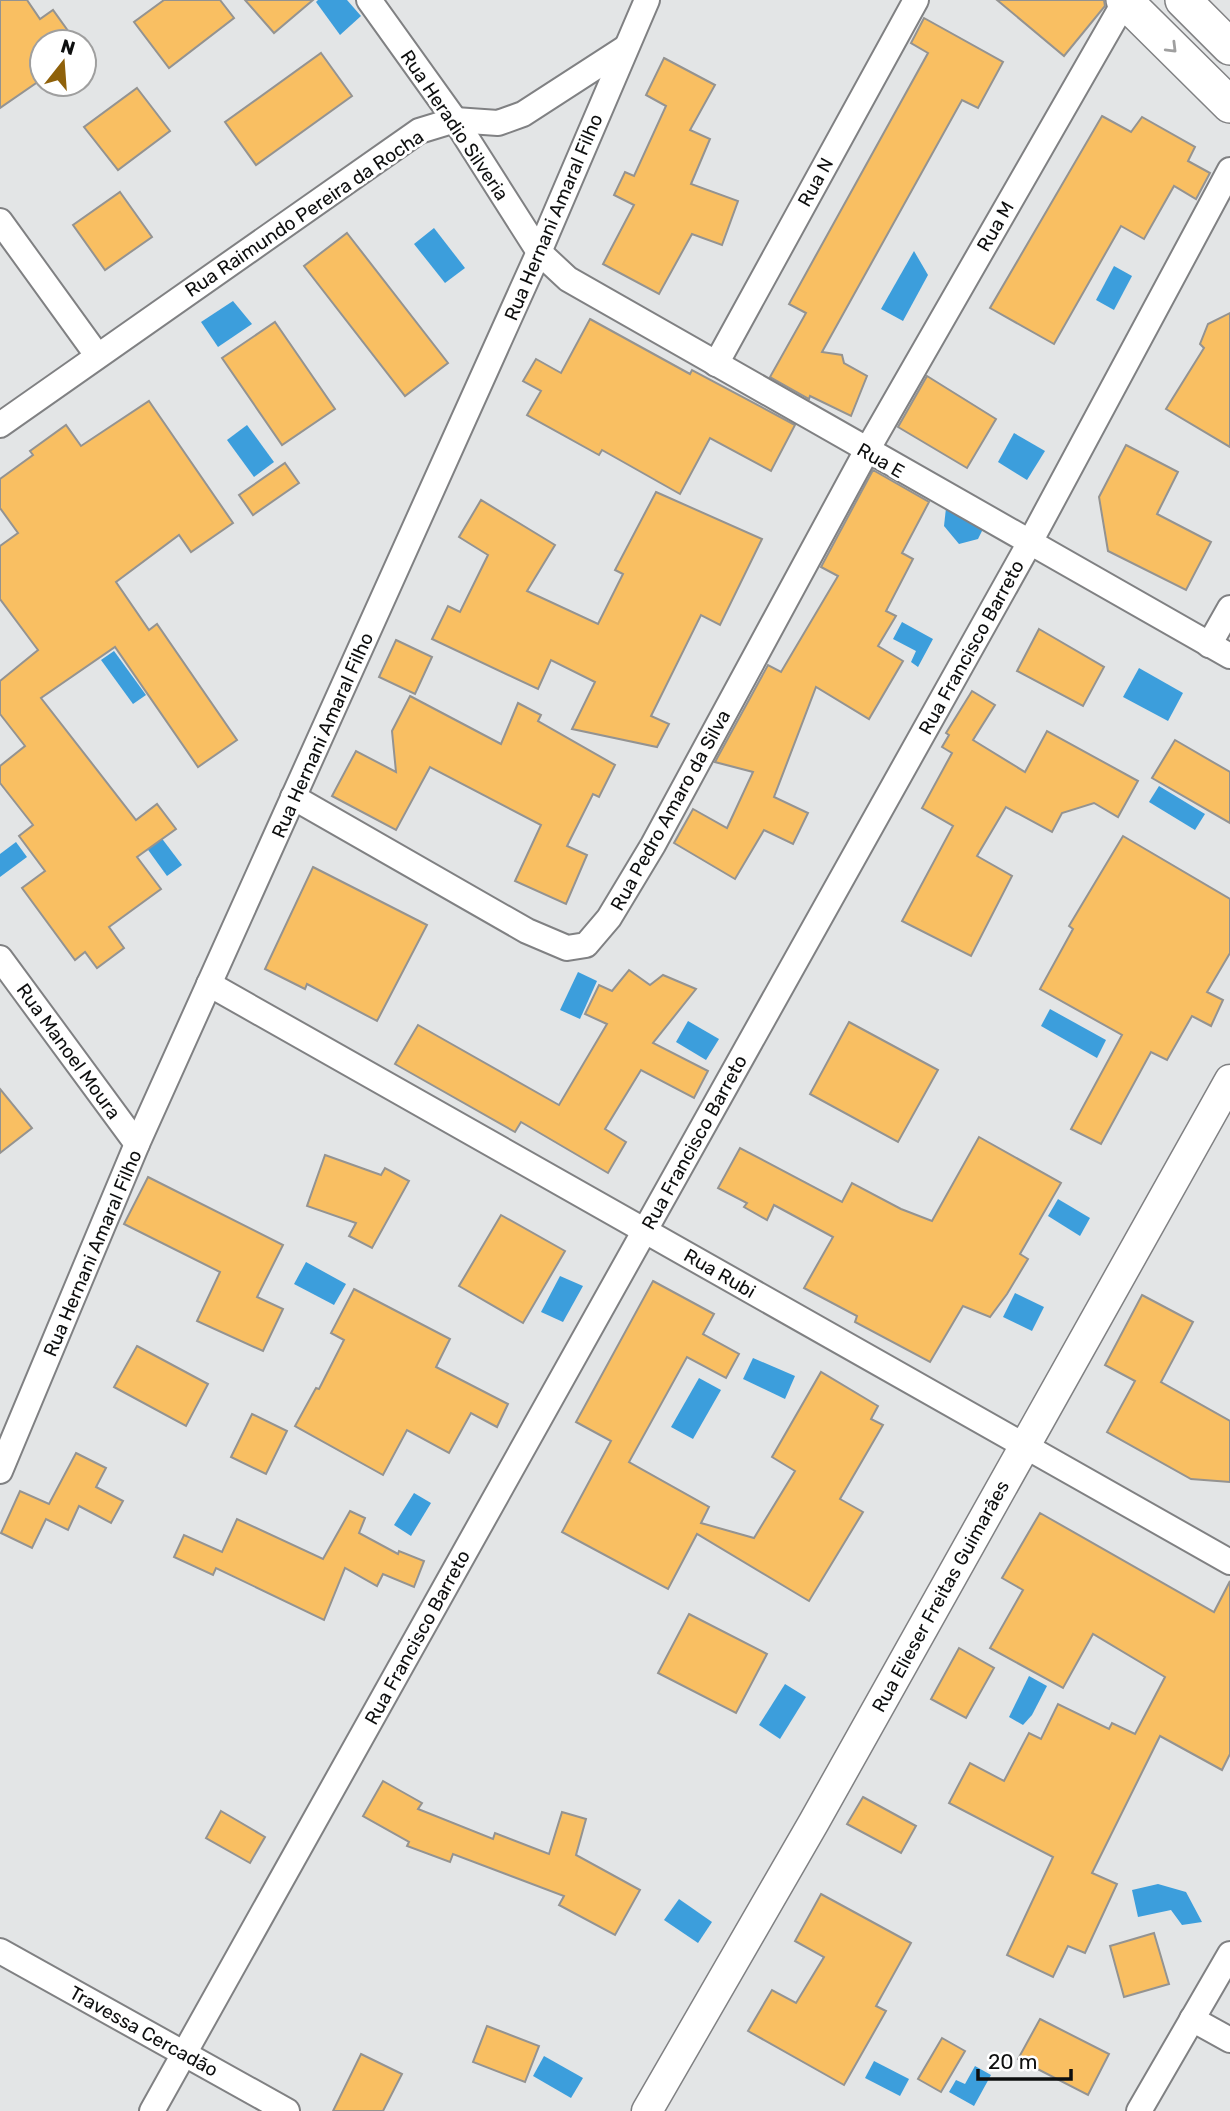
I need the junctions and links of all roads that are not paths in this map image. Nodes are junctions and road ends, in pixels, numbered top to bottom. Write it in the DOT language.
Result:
graph roads {
  1 [pos="369,0"];
  2 [pos="647,0"];
  3 [pos="916,0"];
  4 [pos="1183,0"];
  5 [pos="1124,1"];
  6 [pos="1230,47"];
  7 [pos="625,48"];
  8 [pos="1230,105"];
  9 [pos="455,120"];
  10 [pos="1230,170"];
  11 [pos="0,221"];
  12 [pos="539,253"];
  13 [pos="97,355"];
  14 [pos="716,364"];
  15 [pos="0,425"];
  16 [pos="866,452"];
  17 [pos="1029,544"];
  18 [pos="1230,608"];
  19 [pos="1220,650"];
  20 [pos="293,797"];
  21 [pos="0,958"];
  22 [pos="209,984"];
  23 [pos="1230,1080"];
  24 [pos="1222,1114"];
  25 [pos="137,1144"];
  26 [pos="645,1231"];
  27 [pos="1023,1446"];
  28 [pos="0,1471"];
  29 [pos="1230,1562"];
  30 [pos="0,1951"];
  31 [pos="1230,1954"];
  32 [pos="1192,2020"];
  33 [pos="1230,2040"];
  34 [pos="184,2052"];
  35 [pos="152,2111"];
  36 [pos="288,2111"];
  37 [pos="647,2111"];
  38 [pos="1139,2111"];
  1 -- 9 [label="street, Rua Heradio Silveria"];
  2 -- 7 [label="street, Rua Hernani Amaral Filho"];
  3 -- 14 [label="street, Rua N"];
  4 -- 6 [label="main road"];
  5 -- 8 [label="main road, one-way"];
  5 -- 16 [label="street, Rua M"];
  7 -- 9 [label="street, Rua Raimundo Pereira da Rocha"];
  7 -- 12 [label="street, Rua Hernani Amaral Filho"];
  9 -- 12 [label="street, Rua Heradio Silveria"];
  9 -- 13 [label="street, Rua Raimundo Pereira da Rocha"];
  10 -- 17 [label="street, Rua Francisco Barreto"];
  11 -- 13 [label="street"];
  12 -- 14 [label="street, Rua E"];
  12 -- 20 [label="street, Rua Hernani Amaral Filho"];
  13 -- 15 [label="street, Rua Raimundo Pereira da Rocha"];
  14 -- 16 [label="street, Rua E"];
  16 -- 17 [label="street, Rua E"];
  16 -- 20 [label="street, Rua Pedro Amaro da Silva"];
  17 -- 19 [label="street, Rua E"];
  17 -- 26 [label="street, Rua Francisco Barreto"];
  18 -- 19 [label="street"];
  20 -- 22 [label="street, Rua Hernani Amaral Filho"];
  21 -- 25 [label="street, Rua Manoel Moura"];
  22 -- 25 [label="street, Rua Hernani Amaral Filho"];
  22 -- 26 [label="street, Rua Rubi"];
  23 -- 24 [label="street, Rua Elieser Freitas Guimarães"];
  24 -- 27 [label="street, Rua Elieser Freitas Guimarães"];
  25 -- 28 [label="street, Rua Hernani Amaral Filho"];
  26 -- 27 [label="street, Rua Rubi"];
  26 -- 34 [label="street, Rua Francisco Barreto"];
  27 -- 29 [label="street, Rua Rubi"];
  27 -- 37 [label="street, Rua Elieser Freitas Guimarães"];
  30 -- 34 [label="street, Travessa Cercadão"];
  31 -- 32 [label="street"];
  32 -- 33 [label="street"];
  32 -- 38 [label="street"];
  34 -- 35 [label="street, Rua Francisco Barreto"];
  34 -- 36 [label="street, Travessa Cercadão"];
}
